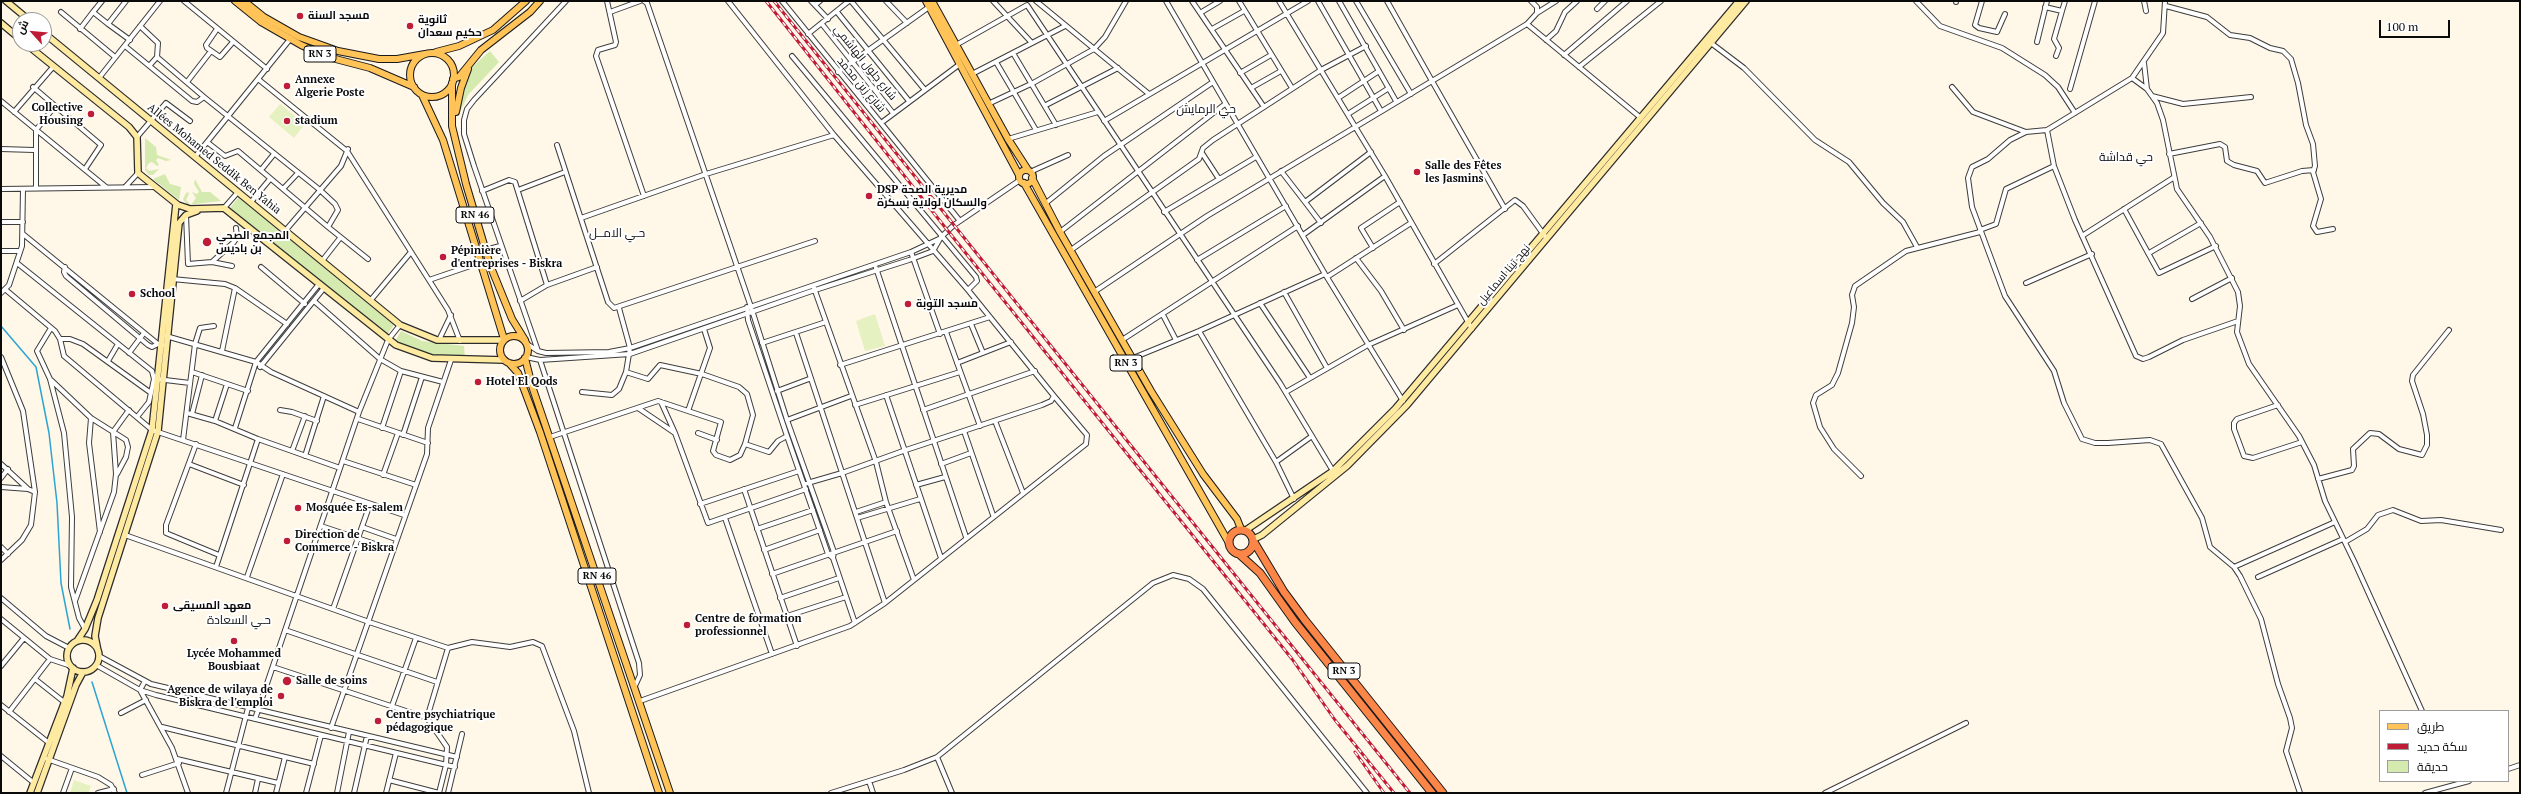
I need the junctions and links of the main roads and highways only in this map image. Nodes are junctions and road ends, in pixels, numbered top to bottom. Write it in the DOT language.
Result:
graph roads {
  1 [pos="235,1"];
  2 [pos="526,1"];
  3 [pos="531,1"];
  4 [pos="536,1"];
  5 [pos="540,1"];
  6 [pos="926,1"];
  7 [pos="246,3"];
  8 [pos="930,4"];
  9 [pos="507,20"];
  10 [pos="518,21"];
  11 [pos="433,53"];
  12 [pos="425,54"];
  13 [pos="473,58"];
  14 [pos="453,81"];
  15 [pos="414,87"];
  16 [pos="422,95"];
  17 [pos="456,146"];
  18 [pos="1030,173"];
  19 [pos="1021,180"];
  20 [pos="504,339"];
  21 [pos="526,342"];
  22 [pos="526,357"];
  23 [pos="506,362"];
  24 [pos="1244,530"];
  25 [pos="1254,540"];
  26 [pos="1229,543"];
  27 [pos="1239,554"];
  28 [pos="659,793"];
  29 [pos="670,793"];
  30 [pos="1432,793"];
  31 [pos="1443,793"];
  1 -- 7 [label="main road, RN 3"];
  2 -- 9 [label="main road"];
  3 -- 9 [label="main road"];
  4 -- 10 [label="main road"];
  5 -- 10 [label="main road"];
  6 -- 8 [label="main road, RN 3"];
  7 -- 12 [label="main road, RN 3"];
  7 -- 15 [label="main road, RN 3"];
  8 -- 18 [label="main road, RN 3"];
  8 -- 19 [label="main road, RN 3"];
  9 -- 11 [label="main road"];
  10 -- 13 [label="main road"];
  11 -- 12 [label="main road"];
  11 -- 14 [label="main road"];
  12 -- 15 [label="main road"];
  13 -- 14 [label="main road"];
  13 -- 17 [label="main road"];
  14 -- 16 [label="main road"];
  14 -- 17 [label="main road, RN 46"];
  15 -- 16 [label="main road"];
  16 -- 20 [label="main road, RN 46"];
  17 -- 21 [label="main road, RN 46"];
  18 -- 19 [label="main road"];
  18 -- 19 [label="main road"];
  18 -- 24 [label="main road, RN 3"];
  19 -- 26 [label="main road, RN 3"];
  20 -- 21 [label="main road"];
  20 -- 23 [label="main road"];
  21 -- 22 [label="main road"];
  22 -- 23 [label="main road"];
  22 -- 29 [label="main road, RN 46"];
  23 -- 28 [label="main road, RN 46"];
  24 -- 25 [label="highway"];
  24 -- 26 [label="highway"];
  25 -- 27 [label="highway"];
  25 -- 31 [label="highway, RN 3"];
  26 -- 27 [label="highway"];
  27 -- 30 [label="highway, RN 3"];
}
